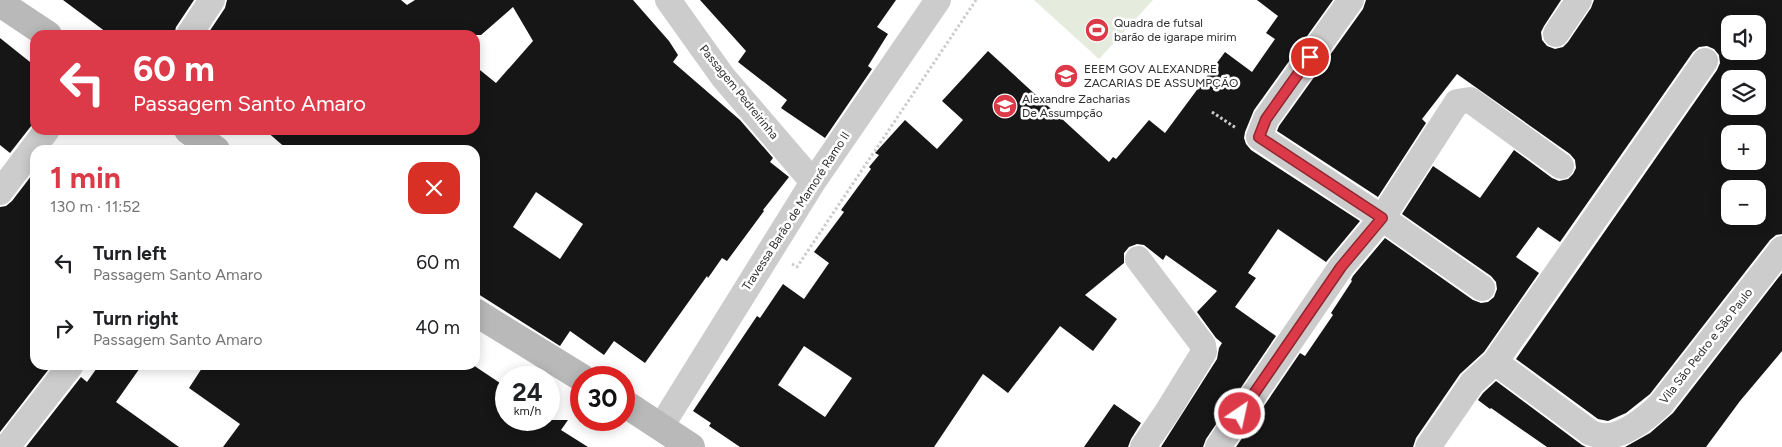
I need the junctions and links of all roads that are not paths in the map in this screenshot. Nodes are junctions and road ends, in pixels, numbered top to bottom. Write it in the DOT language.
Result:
graph roads {
  1 [pos="212,0"];
  2 [pos="668,0"];
  3 [pos="938,0"];
  4 [pos="1351,0"];
  5 [pos="1579,0"];
  6 [pos="0,3"];
  7 [pos="40,30"];
  8 [pos="192,30"];
  9 [pos="1556,34"];
  10 [pos="1705,61"];
  11 [pos="43,135"];
  12 [pos="195,135"];
  13 [pos="36,145"];
  14 [pos="209,145"];
  15 [pos="30,152"];
  16 [pos="1561,166"];
  17 [pos="813,182"];
  18 [pos="0,192"];
  19 [pos="1382,218"];
  20 [pos="1782,249"];
  21 [pos="1138,259"];
  22 [pos="1482,288"];
  23 [pos="480,315"];
  24 [pos="1495,362"];
  25 [pos="67,370"];
  26 [pos="570,371"];
  27 [pos="635,410"];
  28 [pos="660,425"];
  29 [pos="7,447"];
  30 [pos="691,447"];
  31 [pos="1142,447"];
  32 [pos="1218,447"];
  33 [pos="1428,447"];
  1 -- 8 [label="street"];
  2 -- 17 [label="street, Passagem Pedreirinha"];
  3 -- 17 [label="street, Travessa Barão de Mamoré Ramo II"];
  4 -- 19 [label="street"];
  5 -- 9 [label="street"];
  6 -- 7 [label="main road"];
  10 -- 24 [label="street"];
  11 -- 13 [label="street"];
  12 -- 14 [label="main road"];
  15 -- 18 [label="street"];
  16 -- 19 [label="street"];
  17 -- 28 [label="street, Travessa Barão de Mamoré Ramo II"];
  19 -- 22 [label="street"];
  19 -- 32 [label="street"];
  20 -- 24 [label="street, Vila São Pedro e São Paulo"];
  21 -- 31 [label="street"];
  23 -- 26 [label="main road"];
  24 -- 33 [label="street"];
  25 -- 29 [label="street"];
  27 -- 28 [label="main road"];
  28 -- 30 [label="main road"];
}
